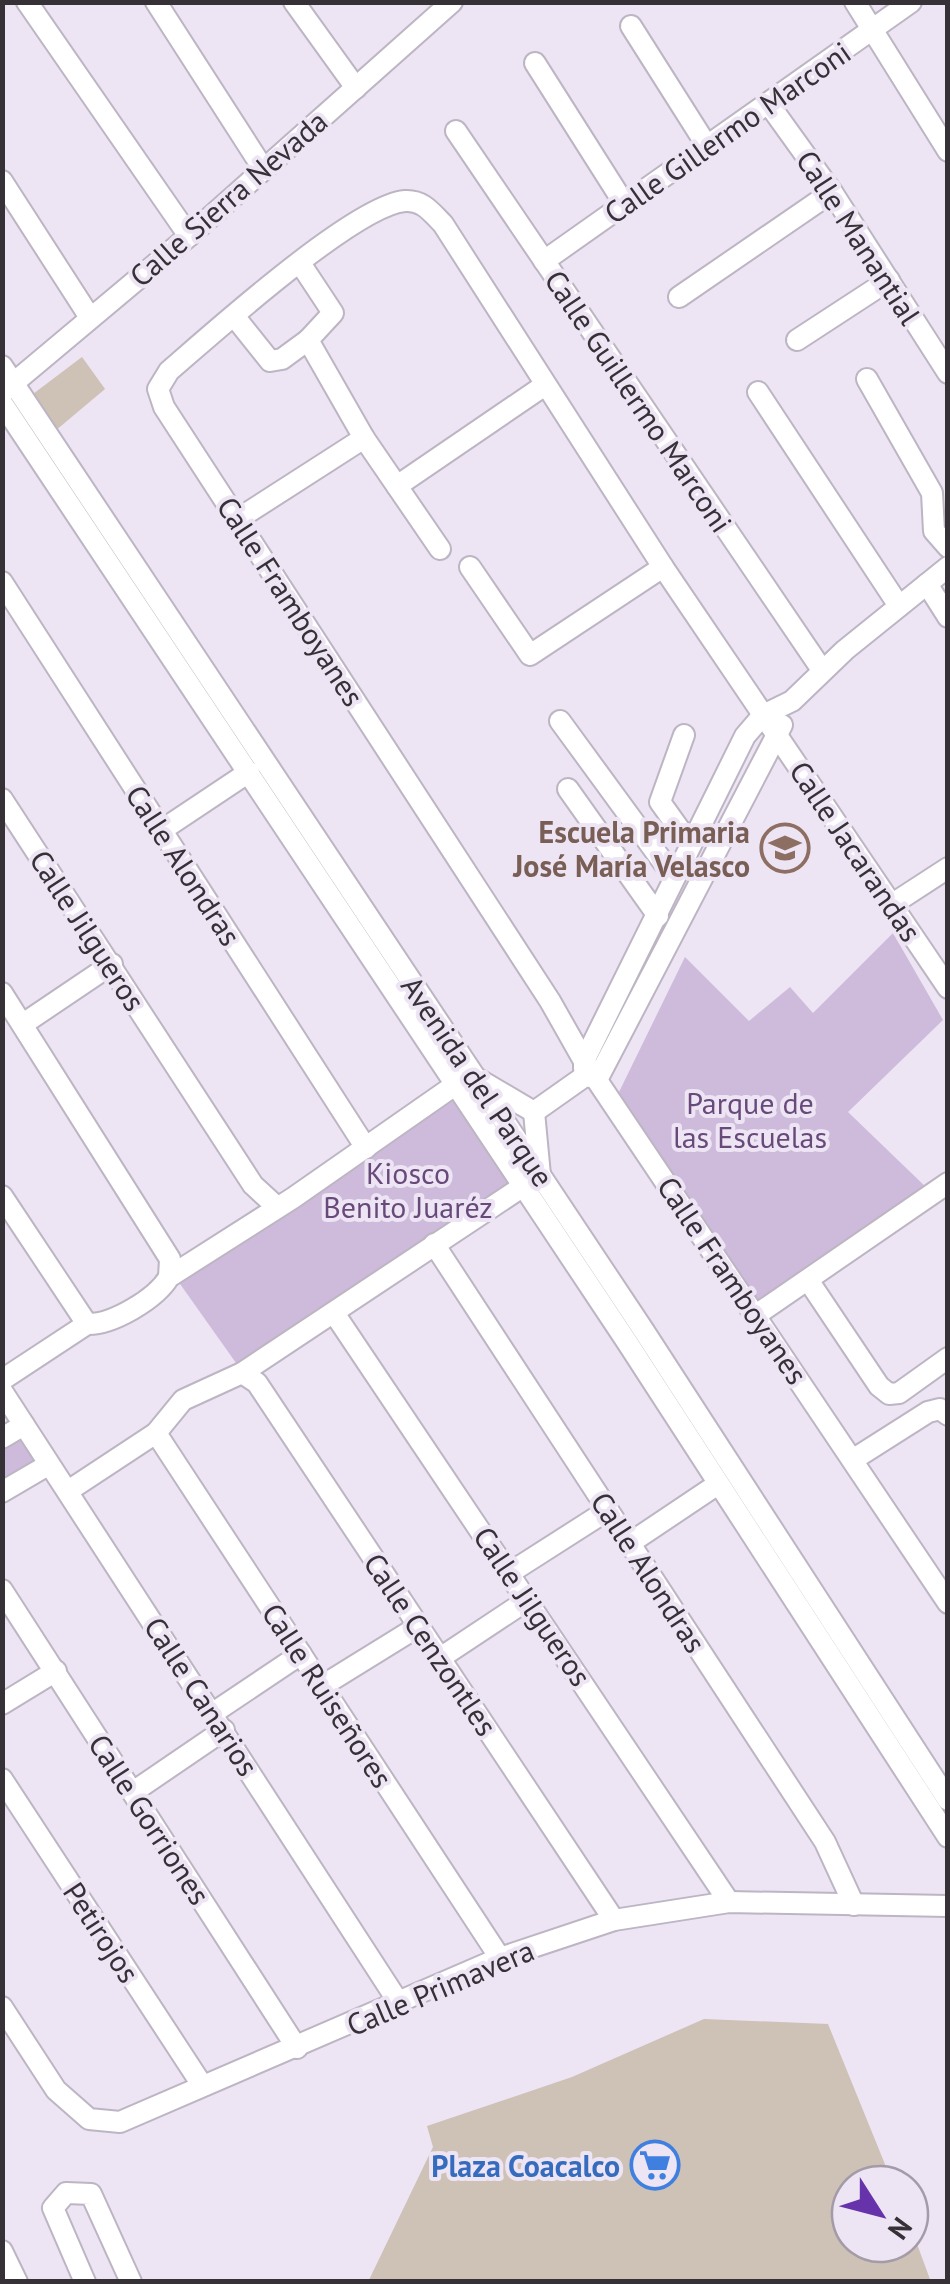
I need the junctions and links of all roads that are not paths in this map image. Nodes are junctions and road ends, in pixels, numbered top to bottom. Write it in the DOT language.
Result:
graph roads {
  1 [pos="28,2"];
  2 [pos="156,2"];
  3 [pos="294,2"];
  4 [pos="855,2"];
  5 [pos="911,2"];
  6 [pos="441,7"];
  7 [pos="631,26"];
  8 [pos="872,29"];
  9 [pos="535,63"];
  10 [pos="356,88"];
  11 [pos="768,103"];
  12 [pos="456,132"];
  13 [pos="707,146"];
  14 [pos="948,151"];
  15 [pos="264,170"];
  16 [pos="2,181"];
  17 [pos="832,192"];
  18 [pos="625,204"];
  19 [pos="189,236"];
  20 [pos="544,262"];
  21 [pos="300,263"];
  22 [pos="888,280"];
  23 [pos="679,297"];
  24 [pos="89,316"];
  25 [pos="234,316"];
  26 [pos="308,340"];
  27 [pos="798,340"];
  28 [pos="2,366"];
  29 [pos="948,373"];
  30 [pos="868,379"];
  31 [pos="545,386"];
  32 [pos="8,388"];
  33 [pos="758,392"];
  34 [pos="2,403"];
  35 [pos="364,438"];
  36 [pos="397,486"];
  37 [pos="238,519"];
  38 [pos="948,546"];
  39 [pos="440,549"];
  40 [pos="470,567"];
  41 [pos="663,567"];
  42 [pos="948,567"];
  43 [pos="2,582"];
  44 [pos="927,584"];
  45 [pos="898,606"];
  46 [pos="948,617"];
  47 [pos="822,670"];
  48 [pos="792,702"];
  49 [pos="764,715"];
  50 [pos="560,721"];
  51 [pos="684,735"];
  52 [pos="778,735"];
  53 [pos="250,772"];
  54 [pos="568,789"];
  55 [pos="2,799"];
  56 [pos="162,830"];
  57 [pos="690,844"];
  58 [pos="948,868"];
  59 [pos="674,877"];
  60 [pos="891,905"];
  61 [pos="658,916"];
  62 [pos="112,964"];
  63 [pos="948,988"];
  64 [pos="2,993"];
  65 [pos="22,1024"];
  66 [pos="589,1072"];
  67 [pos="464,1081"];
  68 [pos="534,1112"];
  69 [pos="366,1148"];
  70 [pos="532,1180"];
  71 [pos="948,1183"];
  72 [pos="2,1196"];
  73 [pos="276,1207"];
  74 [pos="434,1244"];
  75 [pos="168,1277"];
  76 [pos="808,1280"];
  77 [pos="334,1313"];
  78 [pos="756,1315"];
  79 [pos="87,1324"];
  80 [pos="948,1358"];
  81 [pos="242,1373"];
  82 [pos="2,1380"];
  83 [pos="2,1391"];
  84 [pos="948,1415"];
  85 [pos="24,1425"];
  86 [pos="156,1433"];
  87 [pos="2,1438"];
  88 [pos="854,1459"];
  89 [pos="48,1465"];
  90 [pos="718,1484"];
  91 [pos="68,1491"];
  92 [pos="2,1492"];
  93 [pos="608,1510"];
  94 [pos="630,1544"];
  95 [pos="511,1572"];
  96 [pos="2,1590"];
  97 [pos="528,1599"];
  98 [pos="948,1603"];
  99 [pos="419,1626"];
  100 [pos="301,1654"];
  101 [pos="440,1658"];
  102 [pos="56,1670"];
  103 [pos="322,1686"];
  104 [pos="2,1704"];
  105 [pos="219,1722"];
  106 [pos="2,1779"];
  107 [pos="944,1788"];
  108 [pos="133,1792"];
  109 [pos="948,1837"];
  110 [pos="728,1902"];
  111 [pos="854,1905"];
  112 [pos="948,1906"];
  113 [pos="614,1920"];
  114 [pos="500,1958"];
  115 [pos="399,2003"];
  116 [pos="2,2007"];
  117 [pos="297,2048"];
  118 [pos="202,2086"];
  119 [pos="2,2251"];
  120 [pos="17,2282"];
  121 [pos="85,2282"];
  122 [pos="131,2282"];
  1 -- 19 [label="street"];
  2 -- 15 [label="street"];
  3 -- 10 [label="street"];
  4 -- 8 [label="street"];
  5 -- 8 [label="street, Calle Gillermo Marconi"];
  6 -- 10 [label="street, Calle Sierra Nevada"];
  7 -- 13 [label="street"];
  8 -- 11 [label="street, Calle Gillermo Marconi"];
  8 -- 14 [label="street"];
  9 -- 18 [label="street"];
  10 -- 15 [label="street, Calle Sierra Nevada"];
  11 -- 13 [label="street, Calle Gillermo Marconi"];
  11 -- 17 [label="street, Calle Manantial"];
  12 -- 20 [label="street, Calle Guillermo Marconi"];
  13 -- 18 [label="street, Calle Gillermo Marconi"];
  15 -- 19 [label="street, Calle Sierra Nevada"];
  16 -- 24 [label="street"];
  17 -- 22 [label="street, Calle Manantial"];
  17 -- 23 [label="street"];
  18 -- 20 [label="street, Calle Gillermo Marconi"];
  19 -- 24 [label="street, Calle Sierra Nevada"];
  20 -- 47 [label="street, Calle Guillermo Marconi"];
  21 -- 25 [label="street, Calle Framboyanes"];
  21 -- 26 [label="street"];
  21 -- 31 [label="street, Calle Framboyanes"];
  22 -- 27 [label="street"];
  22 -- 29 [label="street, Calle Manantial"];
  24 -- 32 [label="street, Calle Sierra Nevada"];
  25 -- 26 [label="street"];
  25 -- 37 [label="street, Calle Framboyanes"];
  26 -- 35 [label="street"];
  28 -- 32 [label="street, Avenida del Parque"];
  30 -- 38 [label="street"];
  31 -- 36 [label="street"];
  31 -- 41 [label="street, Calle Framboyanes"];
  32 -- 67 [label="street, Avenida del Parque"];
  33 -- 45 [label="street"];
  34 -- 53 [label="street, Avenida del Parque"];
  35 -- 36 [label="street"];
  35 -- 37 [label="street"];
  36 -- 39 [label="street"];
  37 -- 66 [label="street, Calle Framboyanes"];
  40 -- 41 [label="street"];
  41 -- 49 [label="street, Calle Framboyanes"];
  42 -- 44 [label="street"];
  43 -- 56 [label="street, Calle Alondras"];
  44 -- 45 [label="street"];
  44 -- 46 [label="street"];
  45 -- 47 [label="street"];
  47 -- 48 [label="street"];
  48 -- 49 [label="street"];
  48 -- 52 [label="street"];
  49 -- 52 [label="street, Calle Jacarandas"];
  49 -- 57 [label="street"];
  50 -- 59 [label="street"];
  51 -- 57 [label="street"];
  52 -- 60 [label="street, Calle Jacarandas"];
  52 -- 66 [label="street"];
  53 -- 56 [label="street"];
  53 -- 67 [label="street, Avenida del Parque"];
  54 -- 61 [label="street"];
  55 -- 62 [label="street, Calle Jilgueros"];
  56 -- 69 [label="street, Calle Alondras"];
  57 -- 59 [label="street"];
  58 -- 60 [label="street"];
  59 -- 61 [label="street"];
  60 -- 63 [label="street, Calle Jacarandas"];
  61 -- 66 [label="street"];
  62 -- 65 [label="street"];
  62 -- 73 [label="street, Calle Jilgueros"];
  64 -- 65 [label="street"];
  65 -- 75 [label="street"];
  66 -- 68 [label="street"];
  66 -- 78 [label="street, Calle Framboyanes"];
  67 -- 68 [label="street"];
  67 -- 69 [label="street"];
  67 -- 70 [label="street, Avenida del Parque"];
  68 -- 70 [label="street"];
  69 -- 73 [label="street"];
  70 -- 74 [label="street"];
  70 -- 90 [label="street, Avenida del Parque"];
  70 -- 107 [label="street, Avenida del Parque"];
  71 -- 76 [label="street"];
  72 -- 79 [label="street"];
  73 -- 75 [label="street"];
  74 -- 77 [label="street"];
  74 -- 93 [label="street, Calle Alondras"];
  75 -- 79 [label="street"];
  76 -- 78 [label="street"];
  76 -- 80 [label="street"];
  77 -- 81 [label="street"];
  77 -- 95 [label="street, Calle Jilgueros"];
  78 -- 88 [label="street, Calle Framboyanes"];
  79 -- 82 [label="street"];
  81 -- 86 [label="street"];
  81 -- 99 [label="street, Calle Cenzontles"];
  83 -- 85 [label="street, Calle Canarios"];
  84 -- 88 [label="street"];
  85 -- 87 [label="street"];
  85 -- 89 [label="street, Calle Canarios"];
  86 -- 91 [label="street"];
  86 -- 100 [label="street, Calle Ruiseñores"];
  88 -- 98 [label="street, Calle Framboyanes"];
  89 -- 91 [label="street, Calle Canarios"];
  89 -- 92 [label="street"];
  90 -- 94 [label="street"];
  90 -- 109 [label="street, Avenida del Parque"];
  91 -- 105 [label="street, Calle Canarios"];
  93 -- 94 [label="street, Calle Alondras"];
  93 -- 95 [label="street"];
  94 -- 111 [label="street, Calle Alondras"];
  95 -- 97 [label="street, Calle Jilgueros"];
  96 -- 102 [label="street, Calle Gorriones"];
  97 -- 101 [label="street"];
  97 -- 110 [label="street, Calle Jilgueros"];
  99 -- 101 [label="street, Calle Cenzontles"];
  99 -- 103 [label="street"];
  100 -- 103 [label="street, Calle Ruiseñores"];
  100 -- 105 [label="street"];
  101 -- 113 [label="street, Calle Cenzontles"];
  102 -- 104 [label="street"];
  102 -- 108 [label="street, Calle Gorriones"];
  103 -- 114 [label="street, Calle Ruiseñores"];
  105 -- 108 [label="street"];
  105 -- 115 [label="street, Calle Canarios"];
  106 -- 118 [label="street, Petirojos"];
  108 -- 117 [label="street, Calle Gorriones"];
  110 -- 111 [label="street, Calle Primavera"];
  110 -- 113 [label="street, Calle Primavera"];
  111 -- 112 [label="street, Calle Primavera"];
  113 -- 114 [label="street, Calle Primavera"];
  114 -- 115 [label="street, Calle Primavera"];
  115 -- 117 [label="street, Calle Primavera"];
  116 -- 118 [label="street, Calle Primavera"];
  117 -- 118 [label="street, Calle Primavera"];
  119 -- 120 [label="street"];
  121 -- 122 [label="street"];
}
